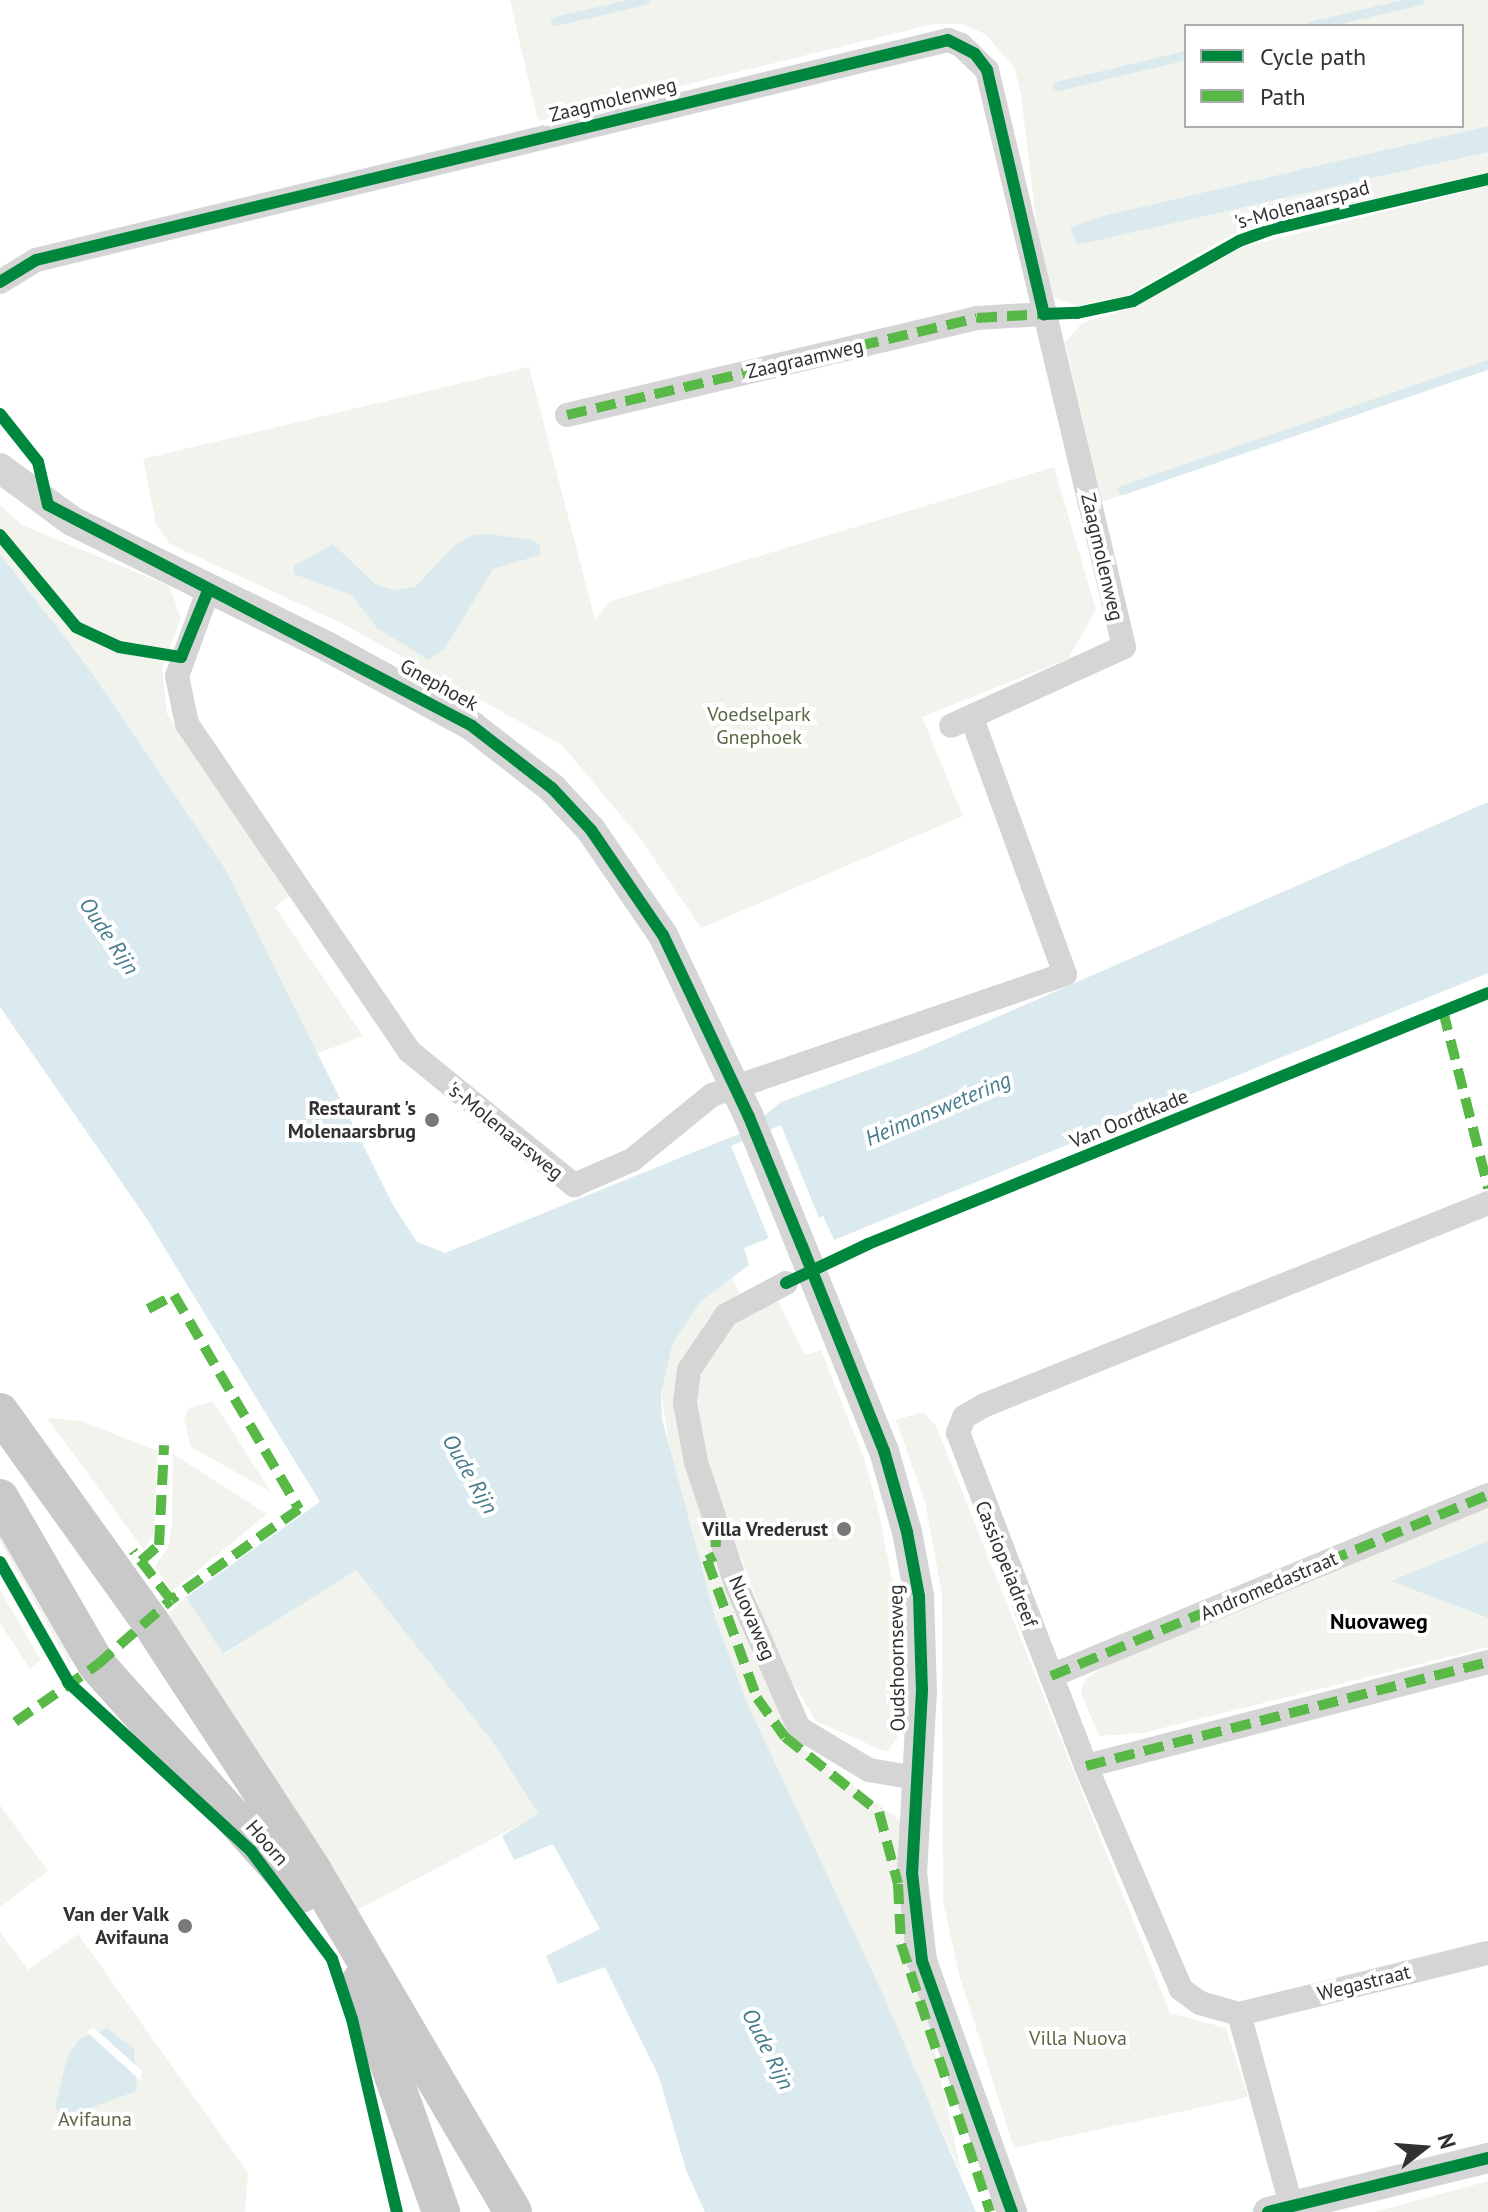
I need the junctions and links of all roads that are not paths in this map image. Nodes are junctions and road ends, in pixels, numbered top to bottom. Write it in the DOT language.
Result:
graph roads {
  1 [pos="0,282"];
  2 [pos="1044,314"];
  3 [pos="567,415"];
  4 [pos="0,468"];
  5 [pos="208,591"];
  6 [pos="961,722"];
  7 [pos="749,1117"];
  8 [pos="1488,1203"];
  9 [pos="786,1283"];
  10 [pos="0,1412"];
  11 [pos="1488,1495"];
  12 [pos="0,1498"];
  13 [pos="1488,1662"];
  14 [pos="1051,1676"];
  15 [pos="1086,1766"];
  16 [pos="917,1778"];
  17 [pos="1488,1953"];
  18 [pos="1239,2014"];
  19 [pos="1488,2158"];
  20 [pos="1280,2208"];
  21 [pos="441,2212"];
  22 [pos="513,2212"];
  23 [pos="1012,2212"];
  1 -- 2 [label="street, Zaagmolenweg"];
  2 -- 3 [label="street, Zaagraamweg"];
  2 -- 6 [label="street, Zaagmolenweg"];
  4 -- 5 [label="street, Gnephoek"];
  5 -- 6 [label="street, 's-Molenaarsweg"];
  5 -- 7 [label="street, Gnephoek, bridge"];
  7 -- 16 [label="street, Oudshoornseweg"];
  8 -- 14 [label="street, Cassiopeiadreef"];
  9 -- 16 [label="street, Nuovaweg"];
  10 -- 22 [label="main road, Hoorn"];
  11 -- 14 [label="street, Andromedastraat"];
  12 -- 21 [label="main road, Hoorn"];
  13 -- 15 [label="street"];
  14 -- 15 [label="street, Cassiopeiadreef"];
  15 -- 18 [label="street, Cassiopeiadreef"];
  16 -- 23 [label="street, Oudshoornseweg"];
  17 -- 18 [label="street, Wegastraat"];
  18 -- 20 [label="street"];
  19 -- 20 [label="street"];
}
